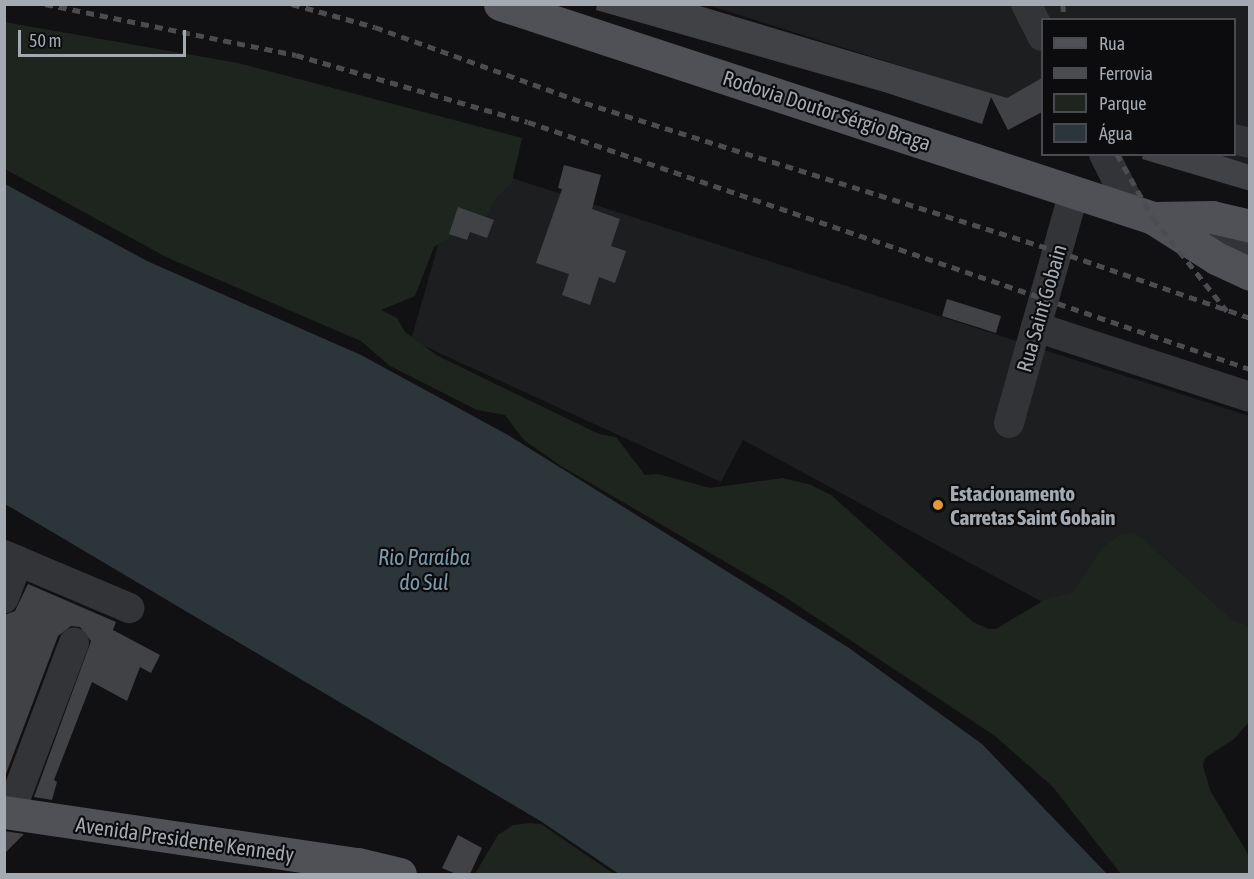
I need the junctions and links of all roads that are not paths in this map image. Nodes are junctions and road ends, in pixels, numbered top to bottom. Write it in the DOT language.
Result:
graph roads {
  1 [pos="500,4"];
  2 [pos="1026,4"];
  3 [pos="1041,34"];
  4 [pos="1105,156"];
  5 [pos="1074,192"];
  6 [pos="1143,214"];
  7 [pos="1250,225"];
  8 [pos="1250,246"];
  9 [pos="1250,274"];
  10 [pos="1036,327"];
  11 [pos="1250,397"];
  12 [pos="1009,423"];
  13 [pos="11,558"];
  14 [pos="4,598"];
  15 [pos="129,608"];
  16 [pos="74,643"];
  17 [pos="7,812"];
  18 [pos="400,874"];
  1 -- 5 [label="main road, Rodovia Doutor Sérgio Braga"];
  2 -- 3 [label="street"];
  4 -- 6 [label="street"];
  5 -- 6 [label="main road, Rodovia Doutor Sérgio Braga"];
  5 -- 10 [label="street, Rua Saint Gobain"];
  6 -- 7 [label="main road, Rodovia Doutor Sérgio Braga"];
  6 -- 8 [label="street"];
  6 -- 9 [label="main road, Rodovia Doutor Sérgio Braga"];
  10 -- 11 [label="street"];
  10 -- 12 [label="street, Rua Saint Gobain"];
  13 -- 14 [label="street"];
  13 -- 15 [label="street"];
  16 -- 17 [label="street"];
  17 -- 18 [label="main road, Avenida Presidente Kennedy"];
}
